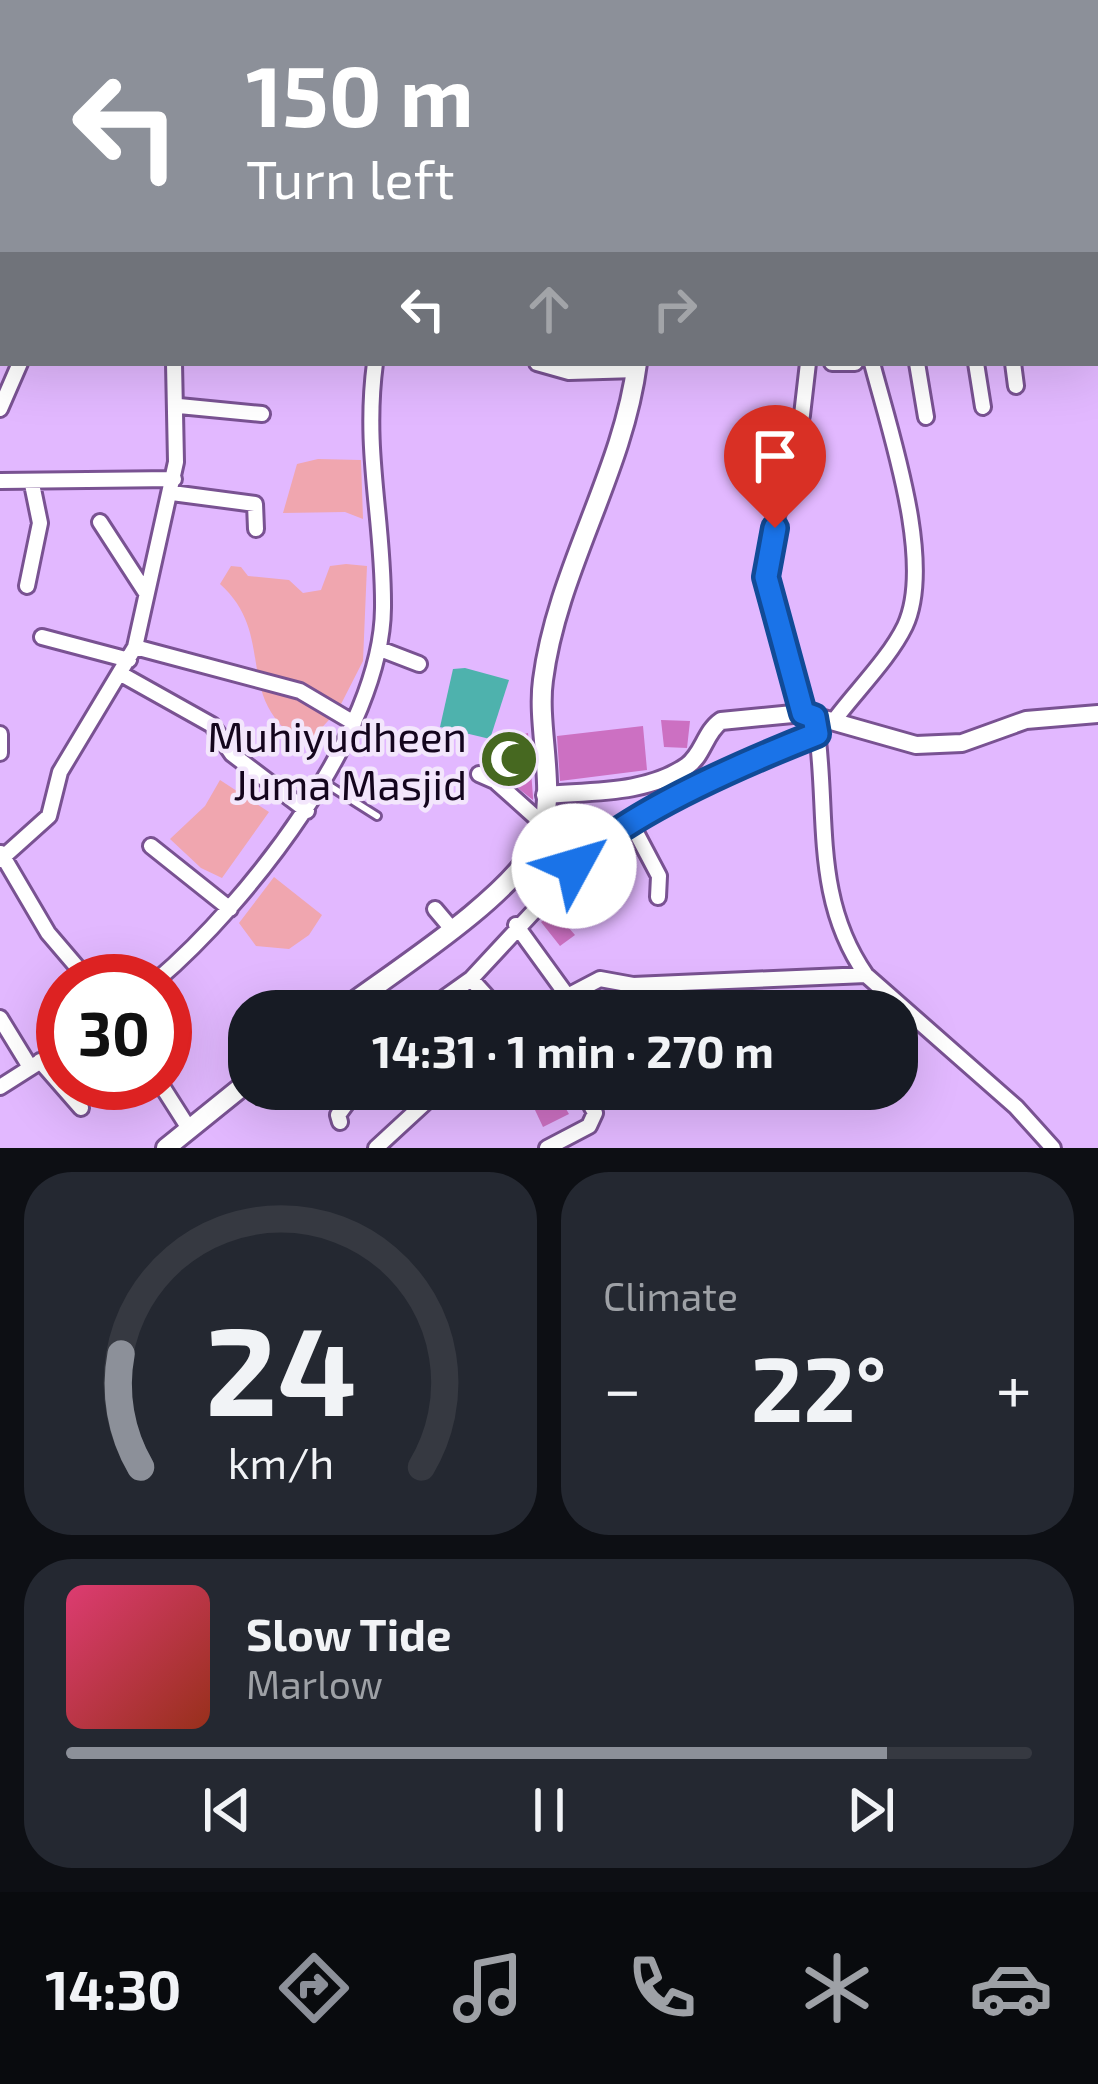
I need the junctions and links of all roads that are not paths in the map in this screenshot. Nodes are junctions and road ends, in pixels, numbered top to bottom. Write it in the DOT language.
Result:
graph roads {
  1 [pos="19,366"];
  2 [pos="174,366"];
  3 [pos="375,366"];
  4 [pos="549,366"];
  5 [pos="637,366"];
  6 [pos="808,366"];
  7 [pos="873,366"];
  8 [pos="918,366"];
  9 [pos="976,366"];
  10 [pos="1013,366"];
  11 [pos="1016,386"];
  12 [pos="179,406"];
  13 [pos="983,407"];
  14 [pos="0,409"];
  15 [pos="262,414"];
  16 [pos="926,417"];
  17 [pos="0,481"];
  18 [pos="32,484"];
  19 [pos="173,486"];
  20 [pos="100,521"];
  21 [pos="256,529"];
  22 [pos="27,586"];
  23 [pos="146,593"];
  24 [pos="42,637"];
  25 [pos="380,650"];
  26 [pos="129,660"];
  27 [pos="419,664"];
  28 [pos="1098,715"];
  29 [pos="817,722"];
  30 [pos="354,723"];
  31 [pos="0,734"];
  32 [pos="0,753"];
  33 [pos="479,775"];
  34 [pos="322,782"];
  35 [pos="544,795"];
  36 [pos="307,811"];
  37 [pos="377,816"];
  38 [pos="631,823"];
  39 [pos="543,824"];
  40 [pos="151,846"];
  41 [pos="1,857"];
  42 [pos="658,897"];
  43 [pos="230,909"];
  44 [pos="435,909"];
  45 [pos="517,925"];
  46 [pos="451,928"];
  47 [pos="66,954"];
  48 [pos="184,954"];
  49 [pos="866,975"];
  50 [pos="471,979"];
  51 [pos="369,990"];
  52 [pos="456,990"];
  53 [pos="481,990"];
  54 [pos="563,990"];
  55 [pos="575,990"];
  56 [pos="0,1018"];
  57 [pos="35,1064"];
  58 [pos="0,1088"];
  59 [pos="228,1097"];
  60 [pos="177,1110"];
  61 [pos="342,1110"];
  62 [pos="417,1110"];
  63 [pos="593,1110"];
  64 [pos="340,1122"];
  65 [pos="188,1127"];
  66 [pos="166,1148"];
  67 [pos="376,1148"];
  68 [pos="547,1148"];
  69 [pos="1053,1148"];
  1 -- 14 [label="street"];
  2 -- 12 [label="street"];
  3 -- 25 [label="street"];
  4 -- 5 [label="street"];
  5 -- 35 [label="main road"];
  6 -- 29 [label="street"];
  7 -- 29 [label="street"];
  8 -- 16 [label="street"];
  9 -- 13 [label="street"];
  10 -- 11 [label="street"];
  12 -- 15 [label="street"];
  12 -- 19 [label="street"];
  17 -- 18 [label="street"];
  18 -- 19 [label="street"];
  18 -- 22 [label="street"];
  19 -- 21 [label="street"];
  19 -- 23 [label="street"];
  20 -- 23 [label="street"];
  23 -- 26 [label="street"];
  24 -- 26 [label="street"];
  25 -- 27 [label="street"];
  25 -- 30 [label="street"];
  26 -- 30 [label="street"];
  26 -- 36 [label="street"];
  26 -- 41 [label="street"];
  28 -- 29 [label="street"];
  29 -- 35 [label="street"];
  29 -- 38 [label="street"];
  29 -- 49 [label="street"];
  30 -- 34 [label="street"];
  31 -- 32 [label="street"];
  33 -- 39 [label="street"];
  34 -- 36 [label="street"];
  34 -- 37 [label="lane"];
  35 -- 39 [label="main road"];
  36 -- 43 [label="street"];
  38 -- 42 [label="street"];
  38 -- 45 [label="street"];
  39 -- 46 [label="main road"];
  40 -- 43 [label="street"];
  41 -- 47 [label="street"];
  43 -- 48 [label="street"];
  44 -- 46 [label="street"];
  45 -- 50 [label="street"];
  45 -- 54 [label="street"];
  46 -- 51 [label="main road"];
  49 -- 55 [label="street"];
  49 -- 69 [label="street"];
  50 -- 52 [label="street"];
  50 -- 53 [label="street"];
  56 -- 57 [label="street"];
  57 -- 58 [label="street"];
  59 -- 65 [label="main road"];
  60 -- 65 [label="street"];
  61 -- 64 [label="street"];
  62 -- 67 [label="street"];
  63 -- 68 [label="street"];
  65 -- 66 [label="main road"];
}
